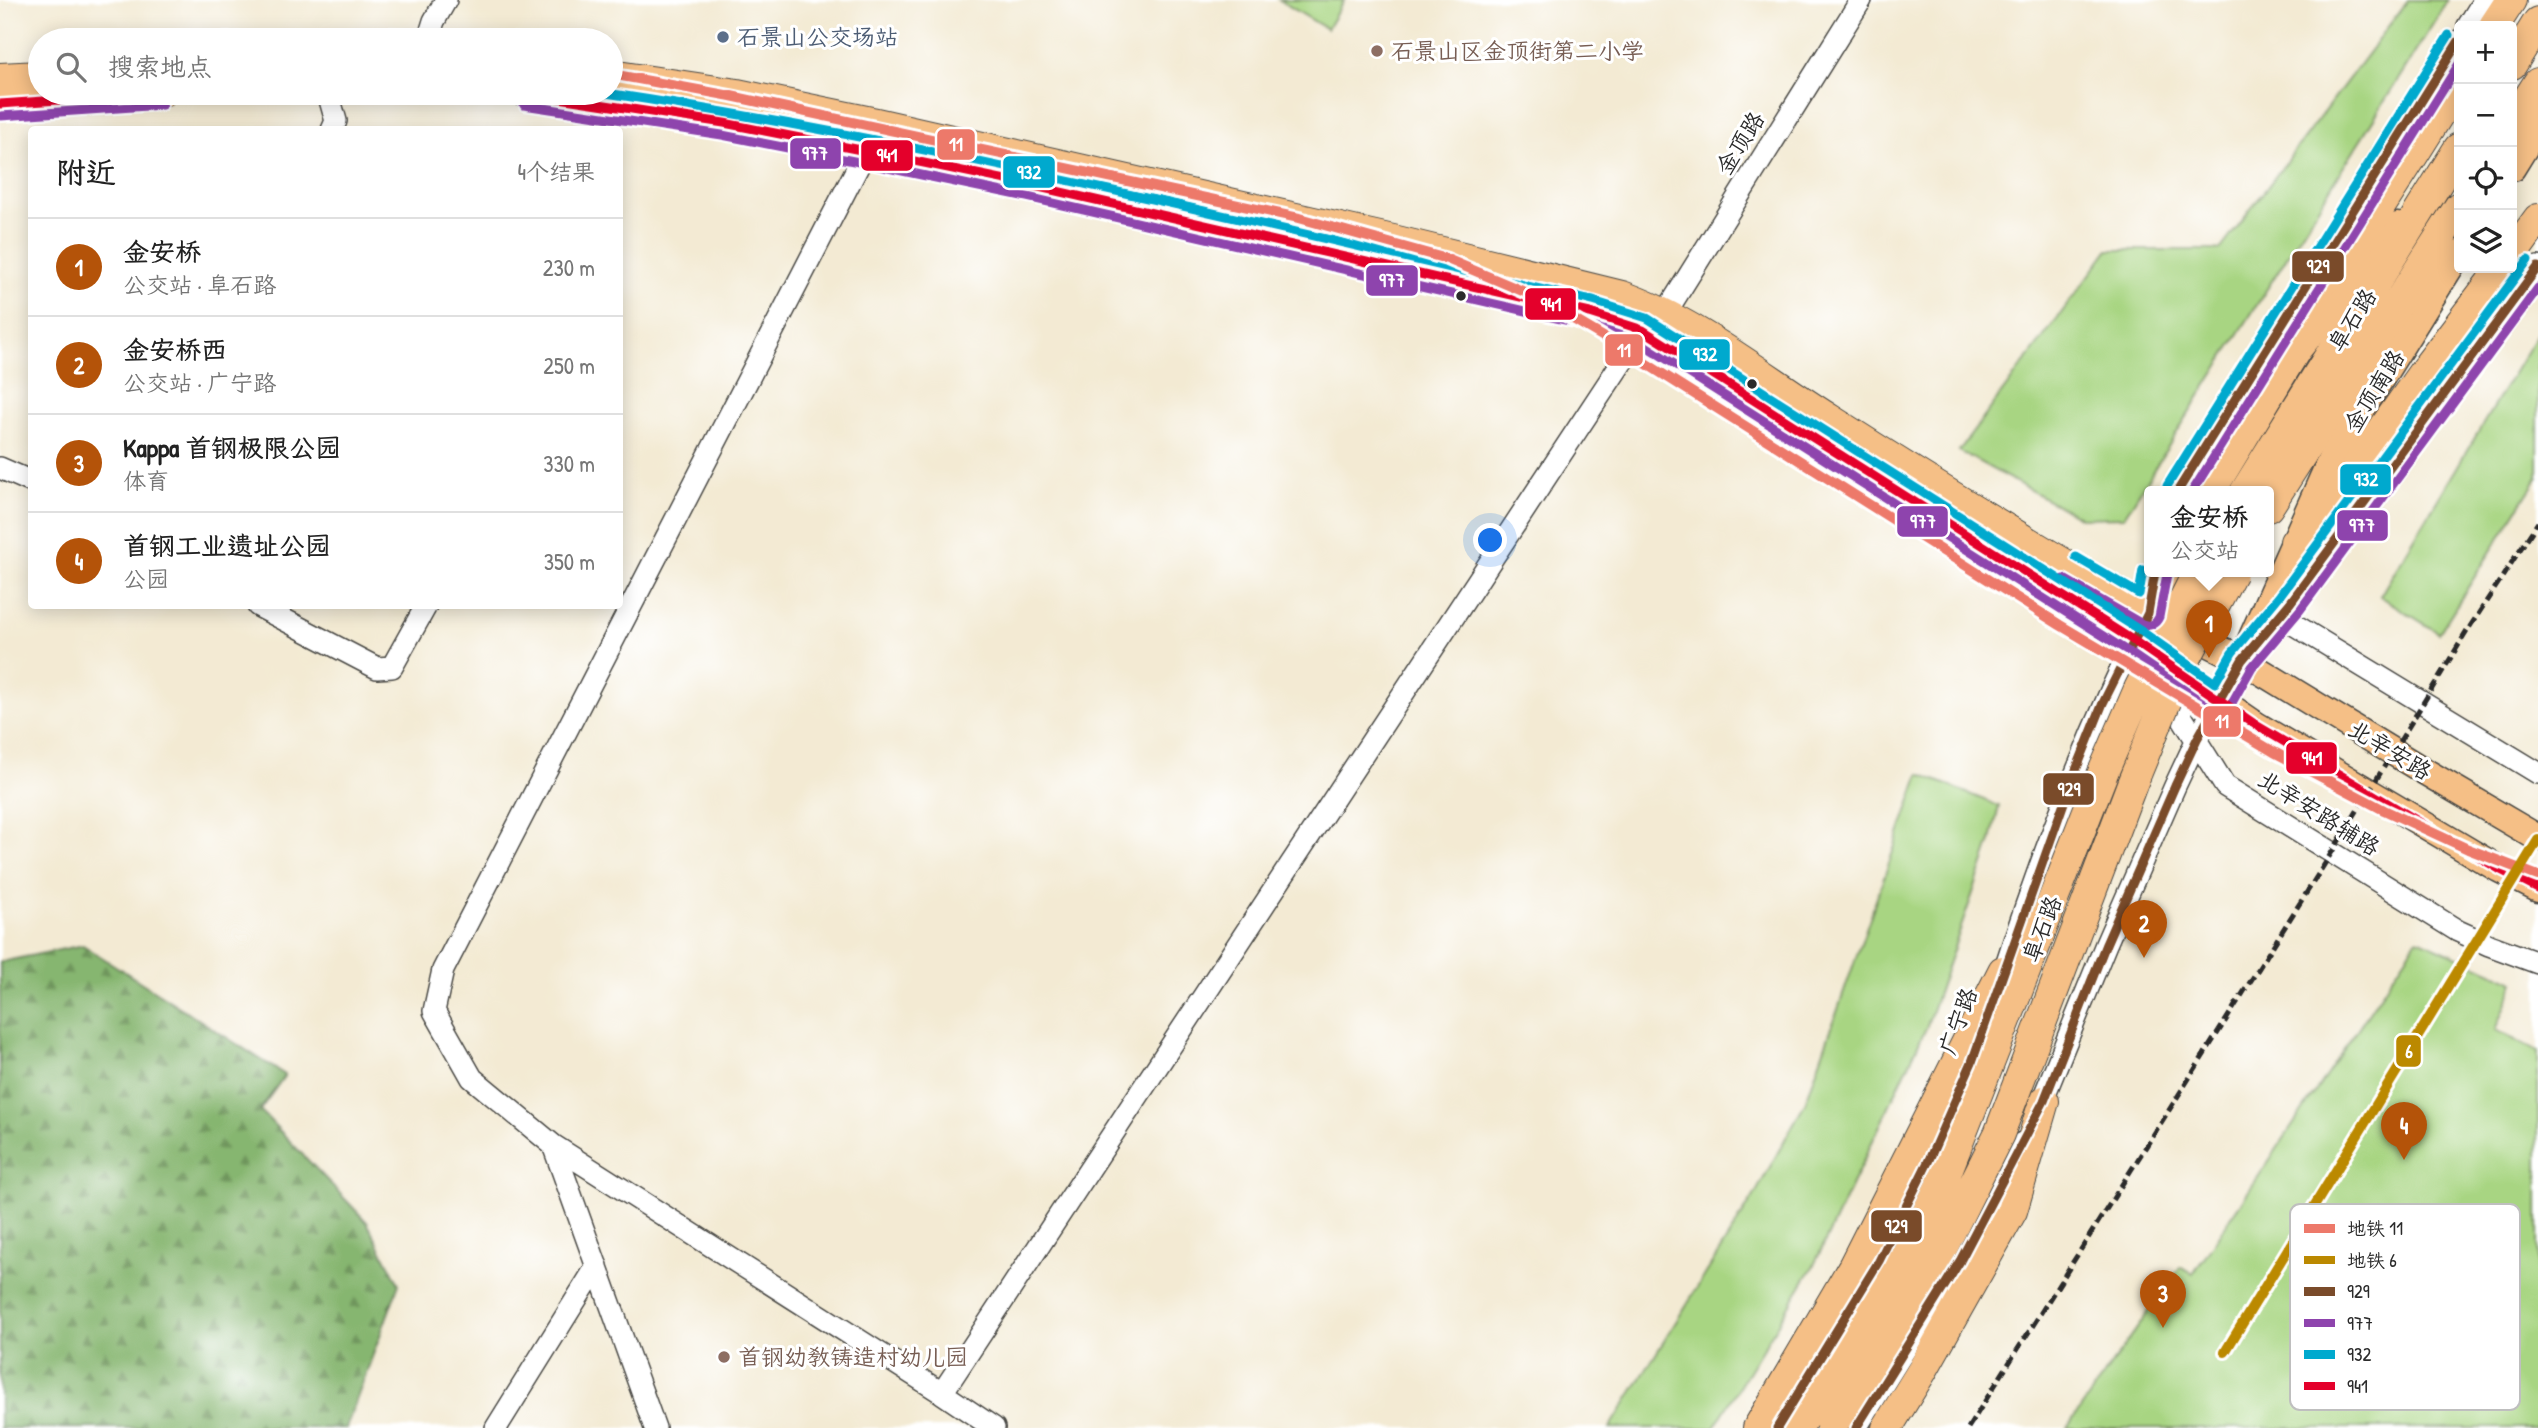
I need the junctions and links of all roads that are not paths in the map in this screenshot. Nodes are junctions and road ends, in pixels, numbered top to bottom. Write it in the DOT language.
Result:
graph roads {
  1 [pos="446,0"];
  2 [pos="1861,0"];
  3 [pos="2484,0"];
  4 [pos="2511,0"];
  5 [pos="2538,8"];
  6 [pos="2471,21"];
  7 [pos="2497,21"];
  8 [pos="2538,22"];
  9 [pos="432,28"];
  10 [pos="2517,42"];
  11 [pos="2454,49"];
  12 [pos="2517,56"];
  13 [pos="28,77"];
  14 [pos="623,77"];
  15 [pos="0,78"];
  16 [pos="2538,83"];
  17 [pos="2458,84"];
  18 [pos="28,102"];
  19 [pos="0,104"];
  20 [pos="331,105"];
  21 [pos="605,105"];
  22 [pos="2517,116"];
  23 [pos="333,126"];
  24 [pos="2538,126"];
  25 [pos="2454,142"];
  26 [pos="866,151"];
  27 [pos="2454,156"];
  28 [pos="2410,160"];
  29 [pos="2517,160"];
  30 [pos="2368,188"];
  31 [pos="2414,206"];
  32 [pos="2457,210"];
  33 [pos="2538,219"];
  34 [pos="2359,240"];
  35 [pos="2517,248"];
  36 [pos="2454,261"];
  37 [pos="2538,267"];
  38 [pos="2498,273"];
  39 [pos="1654,322"];
  40 [pos="2268,345"];
  41 [pos="2298,350"];
  42 [pos="0,468"];
  43 [pos="28,480"];
  44 [pos="2181,486"];
  45 [pos="2216,486"];
  46 [pos="2240,486"];
  47 [pos="2249,486"];
  48 [pos="2274,499"];
  49 [pos="2295,542"];
  50 [pos="2154,577"];
  51 [pos="2165,577"];
  52 [pos="2185,577"];
  53 [pos="2195,577"];
  54 [pos="2229,577"];
  55 [pos="264,609"];
  56 [pos="424,609"];
  57 [pos="2148,613"];
  58 [pos="2272,616"];
  59 [pos="2134,640"];
  60 [pos="2242,660"];
  61 [pos="2219,701"];
  62 [pos="2197,739"];
  63 [pos="2538,773"];
  64 [pos="2538,838"];
  65 [pos="2538,889"];
  66 [pos="2538,963"];
  67 [pos="2003,971"];
  68 [pos="2044,1101"];
  69 [pos="553,1145"];
  70 [pos="597,1266"];
  71 [pos="942,1392"];
  72 [pos="652,1427"];
  73 [pos="496,1428"];
  74 [pos="994,1428"];
  75 [pos="1758,1428"];
  76 [pos="1777,1428"];
  77 [pos="1797,1428"];
  78 [pos="1831,1428"];
  79 [pos="1856,1428"];
  80 [pos="1887,1428"];
  1 -- 9 [label="street"];
  2 -- 39 [label="street, 金顶路"];
  3 -- 6 [label="street"];
  4 -- 7 [label="highway"];
  5 -- 10 [label="main road"];
  8 -- 12 [label="highway"];
  11 -- 30 [label="street"];
  13 -- 15 [label="highway"];
  14 -- 39 [label="highway"];
  16 -- 22 [label="highway"];
  17 -- 28 [label="highway"];
  18 -- 19 [label="highway"];
  20 -- 23 [label="street"];
  21 -- 26 [label="highway"];
  24 -- 29 [label="main road"];
  25 -- 31 [label="main road"];
  26 -- 39 [label="highway"];
  26 -- 69 [label="street"];
  27 -- 47 [label="highway, 阜石路"];
  28 -- 30 [label="highway"];
  28 -- 34 [label="highway"];
  30 -- 40 [label="street"];
  31 -- 41 [label="main road"];
  31 -- 46 [label="main road"];
  32 -- 48 [label="highway, 阜石路"];
  33 -- 35 [label="highway"];
  34 -- 40 [label="highway"];
  34 -- 41 [label="main road"];
  36 -- 49 [label="main road, 金顶南路"];
  37 -- 58 [label="street, 金顶南路"];
  38 -- 49 [label="highway"];
  39 -- 57 [label="highway"];
  39 -- 59 [label="highway"];
  39 -- 71 [label="street, 金顶路"];
  40 -- 44 [label="street"];
  41 -- 45 [label="main road"];
  42 -- 43 [label="street"];
  49 -- 58 [label="main road, 金顶南路"];
  50 -- 57 [label="street"];
  51 -- 57 [label="main road"];
  52 -- 57 [label="main road"];
  53 -- 77 [label="highway, 阜石路, bridge"];
  54 -- 78 [label="highway, 阜石路, bridge"];
  55 -- 56 [label="street"];
  57 -- 59 [label="street, 广宁路"];
  57 -- 60 [label="main road, 北辛安路"];
  58 -- 60 [label="main road, 金顶南路"];
  58 -- 63 [label="street"];
  59 -- 61 [label="main road, 北辛安路"];
  59 -- 62 [label="street, 北辛安路辅路"];
  59 -- 67 [label="street, 广宁路"];
  60 -- 61 [label="street"];
  60 -- 64 [label="main road, 北辛安路"];
  61 -- 62 [label="street"];
  61 -- 65 [label="main road, 北辛安路"];
  62 -- 66 [label="street, 北辛安路辅路"];
  62 -- 68 [label="street"];
  67 -- 75 [label="highway"];
  67 -- 76 [label="street, 广宁路"];
  68 -- 79 [label="street"];
  68 -- 80 [label="highway"];
  69 -- 70 [label="street"];
  69 -- 71 [label="street"];
  70 -- 72 [label="street"];
  70 -- 73 [label="street"];
  71 -- 74 [label="street"];
}
